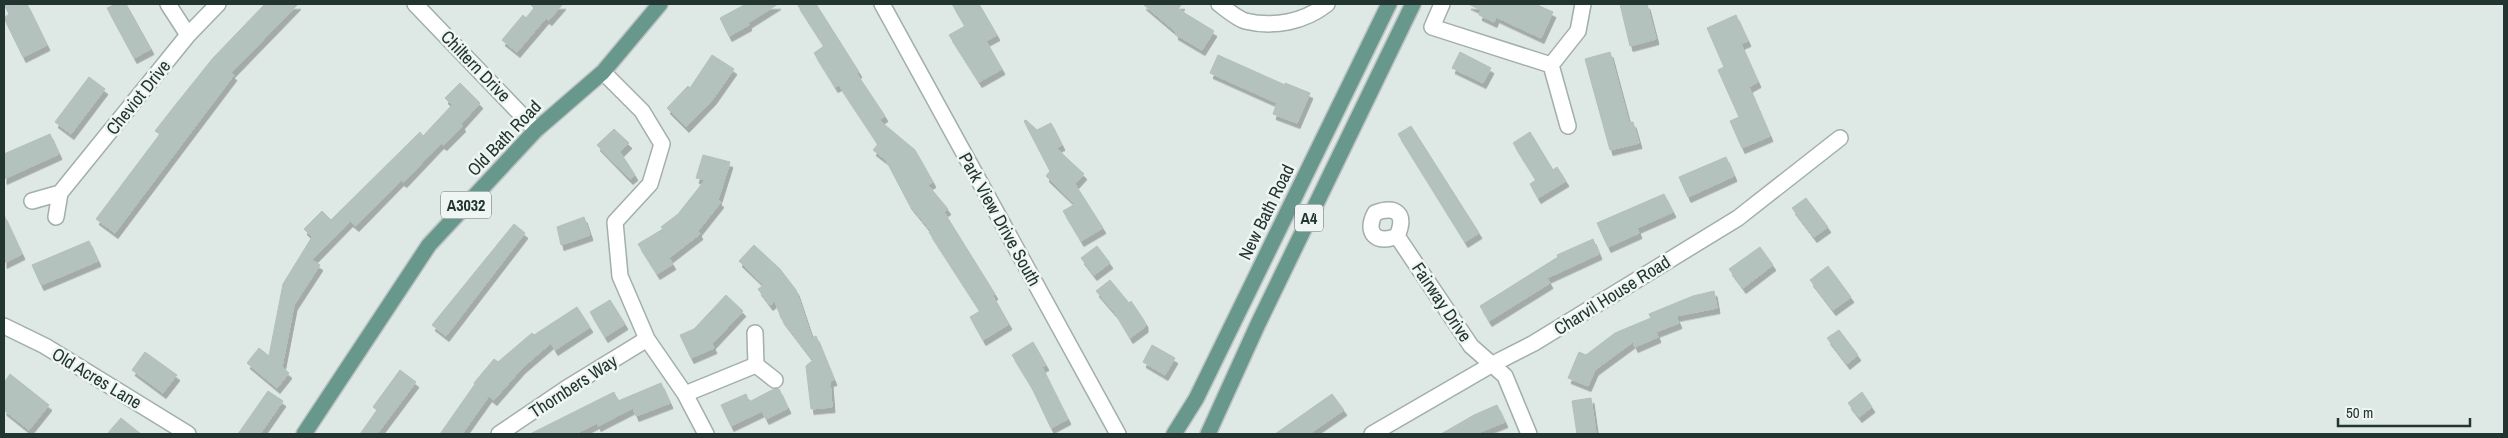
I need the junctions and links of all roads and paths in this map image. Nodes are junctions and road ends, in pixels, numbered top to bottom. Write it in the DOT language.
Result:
graph roads {
  1 [pos="168,4"];
  2 [pos="218,4"];
  3 [pos="415,4"];
  4 [pos="660,4"];
  5 [pos="882,4"];
  6 [pos="1219,4"];
  7 [pos="1326,4"];
  8 [pos="1389,4"];
  9 [pos="1413,4"];
  10 [pos="1442,4"];
  11 [pos="1583,4"];
  12 [pos="188,35"];
  13 [pos="1551,66"];
  14 [pos="603,72"];
  15 [pos="1568,126"];
  16 [pos="536,130"];
  17 [pos="1840,138"];
  18 [pos="60,193"];
  19 [pos="32,201"];
  20 [pos="56,217"];
  21 [pos="1397,236"];
  22 [pos="4,326"];
  23 [pos="755,333"];
  24 [pos="647,339"];
  25 [pos="1491,364"];
  26 [pos="756,365"];
  27 [pos="775,380"];
  28 [pos="686,394"];
  29 [pos="1182,428"];
  30 [pos="188,434"];
  31 [pos="304,434"];
  32 [pos="499,434"];
  33 [pos="706,434"];
  34 [pos="1118,434"];
  35 [pos="1174,434"];
  36 [pos="1208,434"];
  37 [pos="1372,434"];
  38 [pos="1529,434"];
  1 -- 12 [label="street"];
  2 -- 12 [label="street, Cheviot Drive"];
  3 -- 16 [label="street, Chiltern Drive"];
  4 -- 14 [label="main road, Old Bath Road / A3032"];
  5 -- 34 [label="street, Park View Drive South"];
  6 -- 7 [label="street"];
  8 -- 29 [label="main road, New Bath Road / A4"];
  9 -- 36 [label="main road, A4"];
  10 -- 13 [label="street"];
  11 -- 13 [label="street"];
  12 -- 18 [label="street, Cheviot Drive"];
  13 -- 15 [label="street"];
  14 -- 16 [label="main road, Old Bath Road / A3032"];
  14 -- 24 [label="street"];
  16 -- 31 [label="main road, Old Bath Road / A3032"];
  17 -- 25 [label="street, Charvil House Road"];
  18 -- 19 [label="street"];
  18 -- 20 [label="street, Cheviot Drive"];
  21 -- 25 [label="street, Fairway Drive"];
  22 -- 30 [label="street, Old Acres Lane"];
  23 -- 26 [label="street"];
  24 -- 28 [label="street"];
  24 -- 32 [label="street, Thornbers Way"];
  25 -- 37 [label="street, Charvil House Road"];
  25 -- 38 [label="street, Fairway Drive"];
  26 -- 27 [label="street"];
  26 -- 28 [label="street"];
  28 -- 33 [label="street"];
  29 -- 35 [label="main road, New Bath Road / A4"];
}
